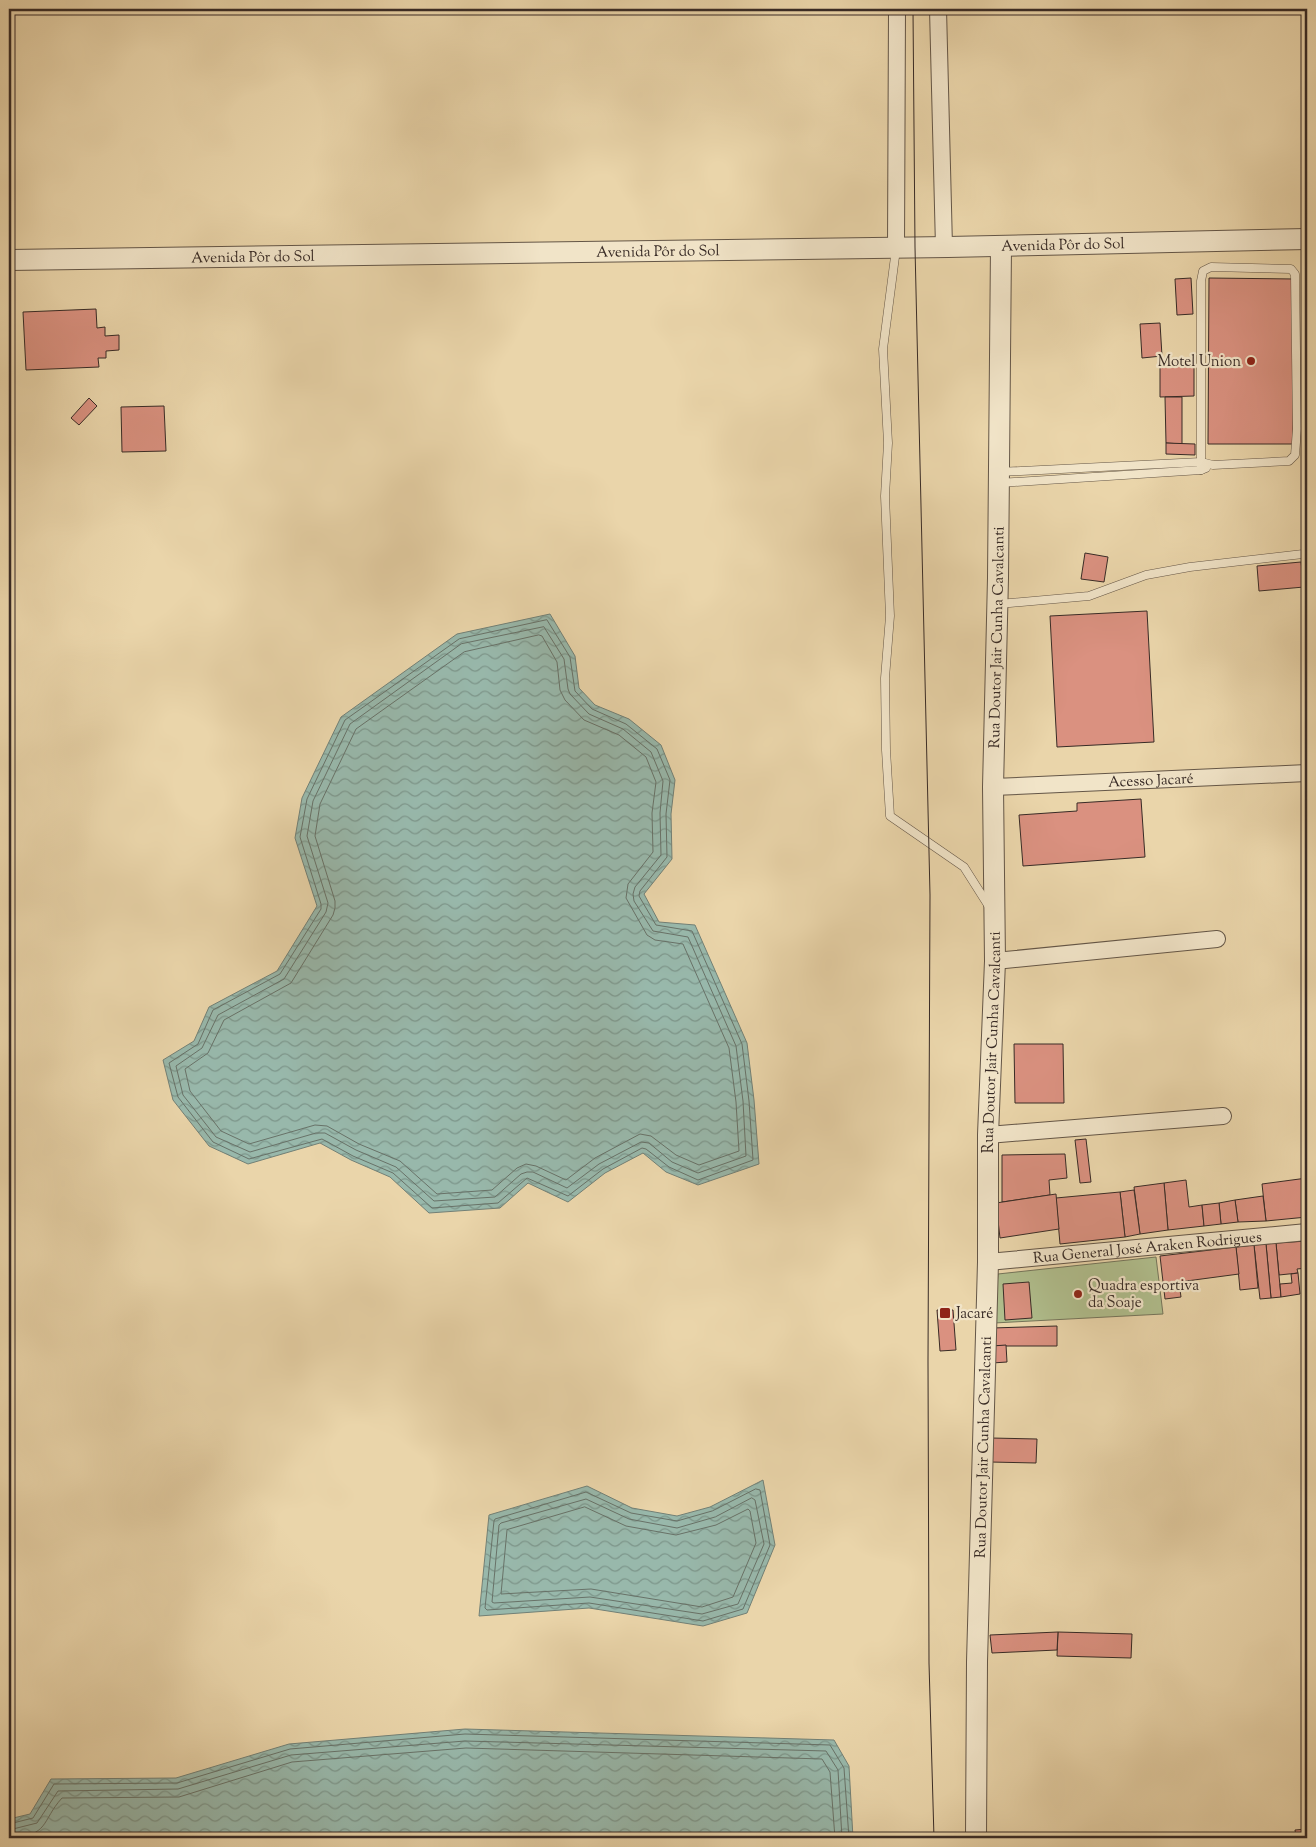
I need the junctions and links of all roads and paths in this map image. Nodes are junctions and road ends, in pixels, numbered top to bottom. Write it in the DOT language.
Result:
graph roads {
  1 [pos="897,9"];
  2 [pos="938,9"];
  3 [pos="1307,239"];
  4 [pos="1001,246"];
  5 [pos="896,247"];
  6 [pos="944,247"];
  7 [pos="9,260"];
  8 [pos="1201,466"];
  9 [pos="999,477"];
  10 [pos="1303,554"];
  11 [pos="998,605"];
  12 [pos="1307,772"];
  13 [pos="993,787"];
  14 [pos="994,914"];
  15 [pos="1217,939"];
  16 [pos="995,961"];
  17 [pos="1223,1116"];
  18 [pos="988,1135"];
  19 [pos="1307,1232"];
  20 [pos="988,1262"];
  21 [pos="976,1838"];
  1 -- 5 [label="street"];
  2 -- 6 [label="street"];
  3 -- 4 [label="street, Avenida Pôr do Sol"];
  4 -- 6 [label="street, Avenida Pôr do Sol"];
  4 -- 9 [label="street, Rua Doutor Jair Cunha Cavalcanti"];
  5 -- 6 [label="street, Avenida Pôr do Sol"];
  5 -- 7 [label="street, Avenida Pôr do Sol"];
  5 -- 14 [label="lane"];
  8 -- 8 [label="lane"];
  8 -- 9 [label="lane"];
  9 -- 11 [label="street, Rua Doutor Jair Cunha Cavalcanti"];
  10 -- 11 [label="lane"];
  11 -- 13 [label="street, Rua Doutor Jair Cunha Cavalcanti"];
  12 -- 13 [label="street, Acesso Jacaré"];
  13 -- 14 [label="street, Rua Doutor Jair Cunha Cavalcanti"];
  14 -- 16 [label="street, Rua Doutor Jair Cunha Cavalcanti"];
  15 -- 16 [label="street"];
  16 -- 18 [label="street, Rua Doutor Jair Cunha Cavalcanti"];
  17 -- 18 [label="street"];
  18 -- 20 [label="street, Rua Doutor Jair Cunha Cavalcanti"];
  19 -- 20 [label="street, Rua General José Araken Rodrigues"];
  20 -- 21 [label="street, Rua Doutor Jair Cunha Cavalcanti"];
}
